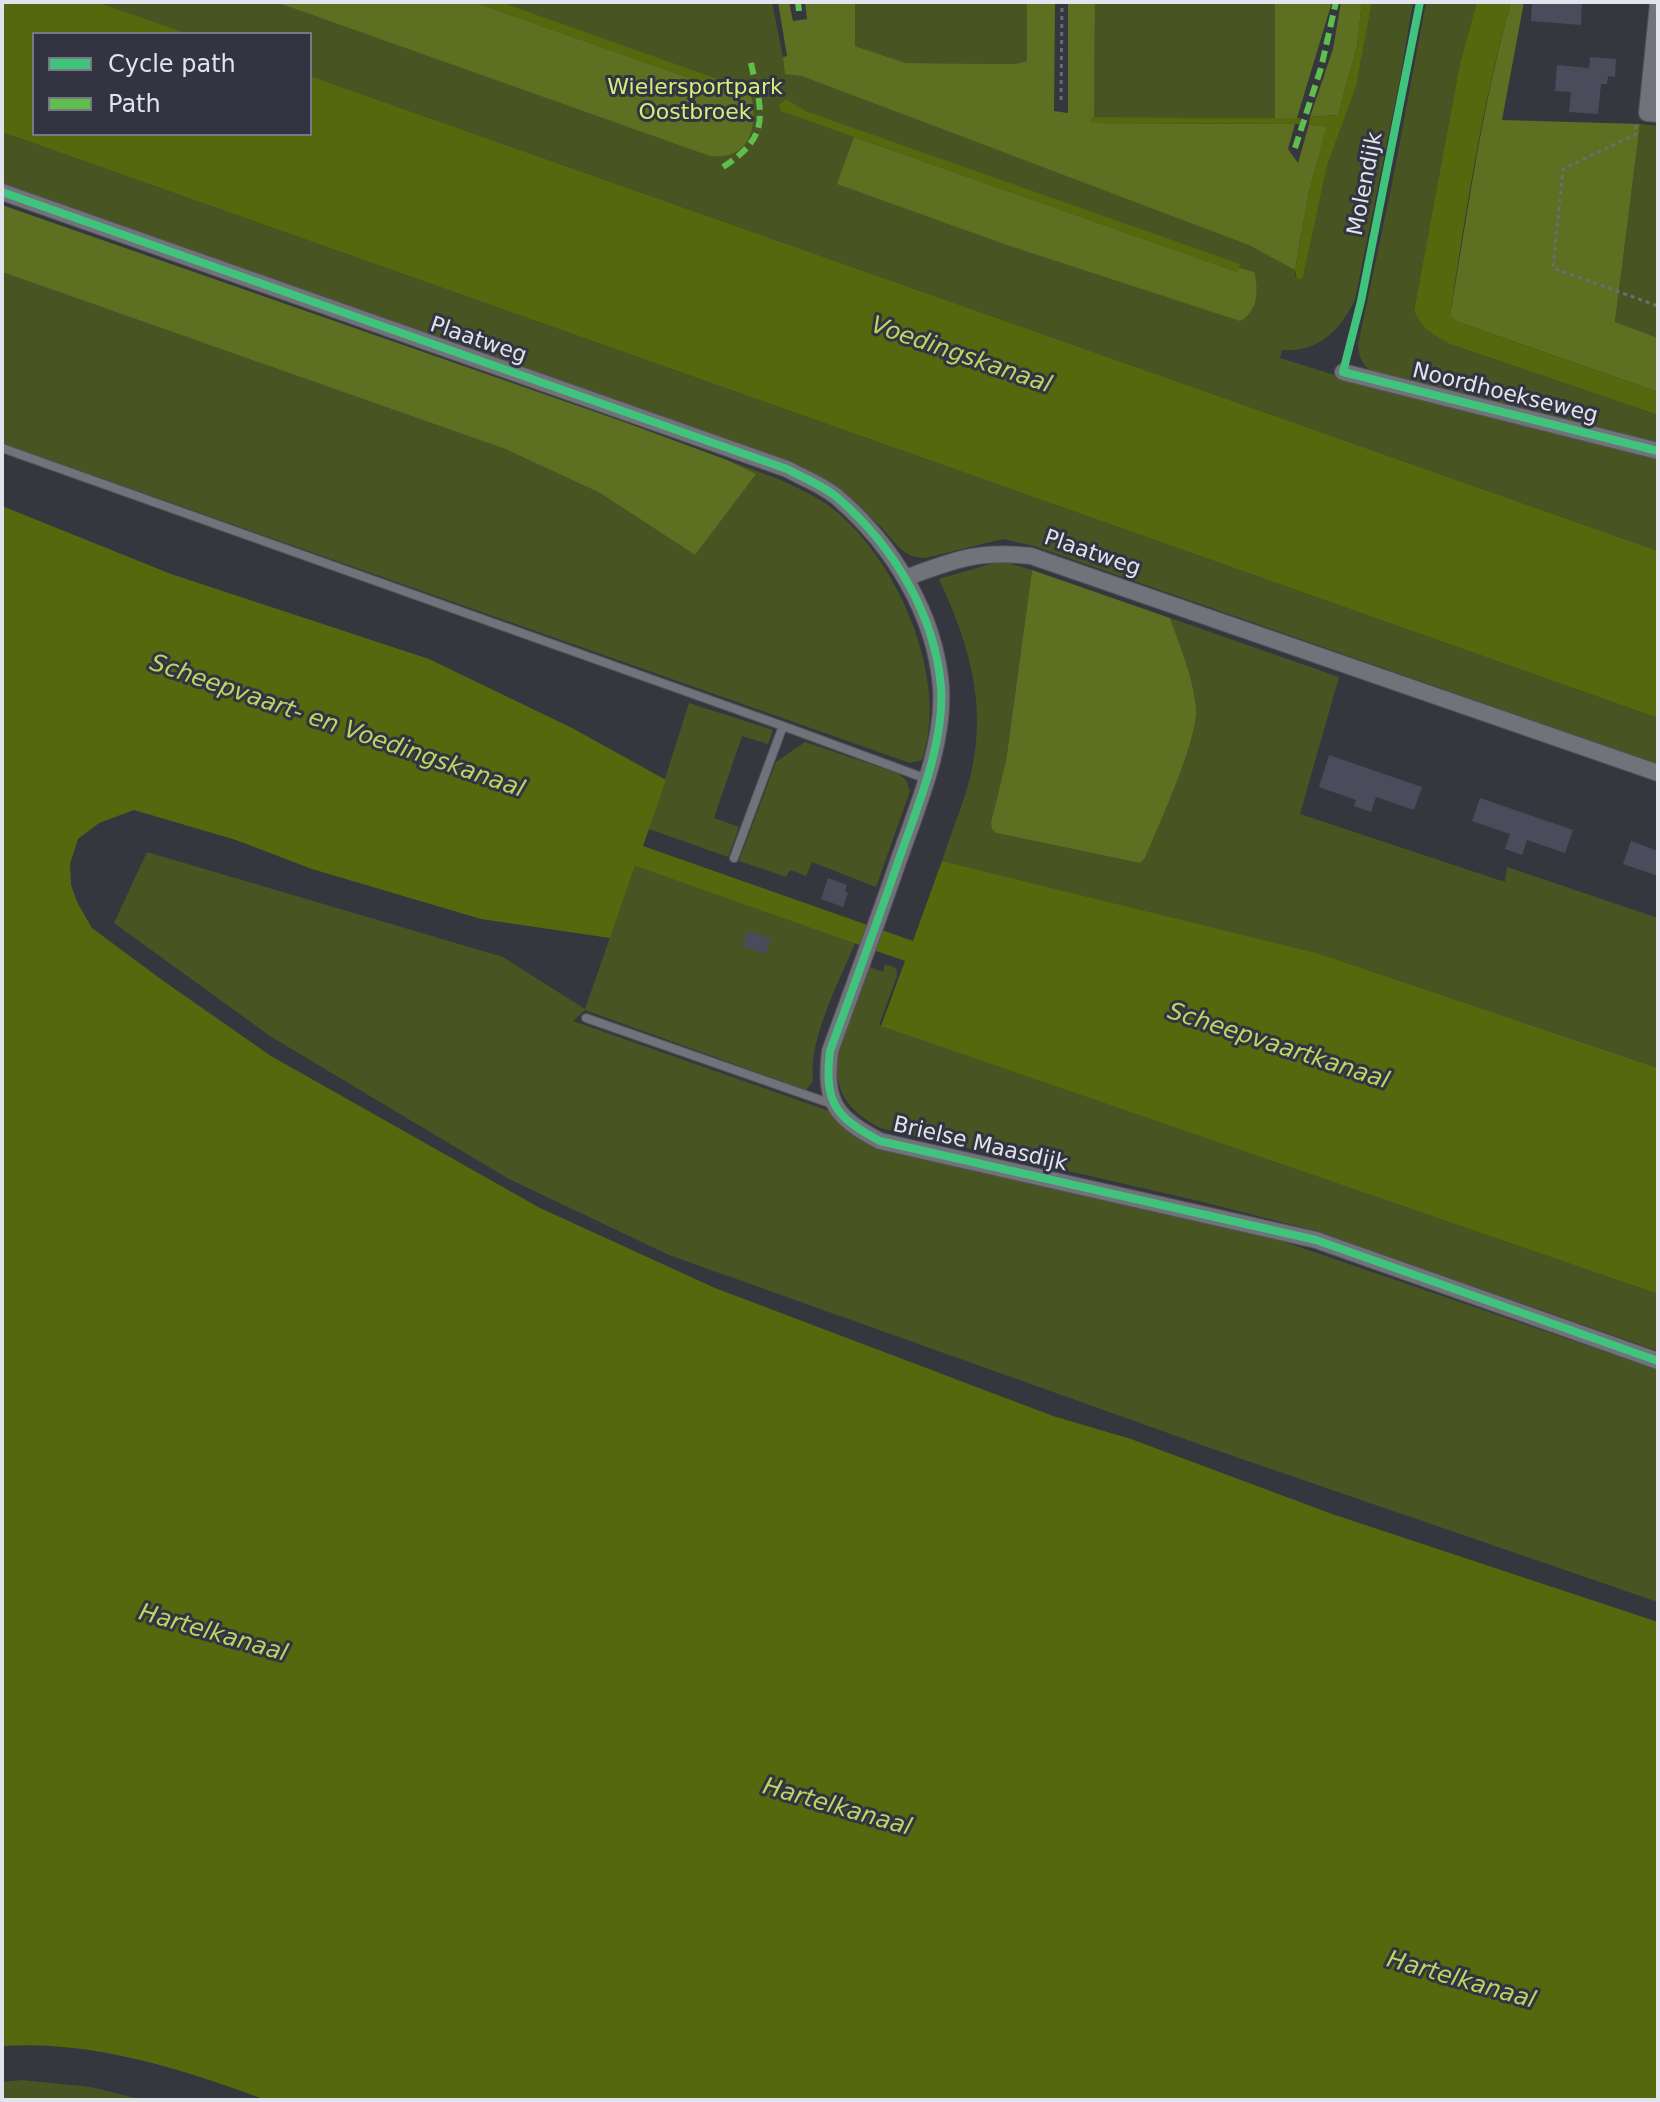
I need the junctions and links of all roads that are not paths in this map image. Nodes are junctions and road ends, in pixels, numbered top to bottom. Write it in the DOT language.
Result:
graph roads {
  1 [pos="1658,4"];
  2 [pos="1652,113"];
  3 [pos="2,192"];
  4 [pos="1343,372"];
  5 [pos="2,448"];
  6 [pos="1658,451"];
  7 [pos="905,578"];
  8 [pos="783,726"];
  9 [pos="1658,773"];
  10 [pos="927,779"];
  11 [pos="734,858"];
  12 [pos="586,1018"];
  13 [pos="833,1104"];
  14 [pos="1658,1361"];
  1 -- 2 [label="street"];
  3 -- 7 [label="street, Plaatweg"];
  4 -- 6 [label="street, Noordhoekseweg"];
  5 -- 8 [label="lane"];
  7 -- 9 [label="street, Plaatweg"];
  7 -- 10 [label="street"];
  8 -- 10 [label="lane"];
  8 -- 11 [label="lane"];
  10 -- 13 [label="street"];
  12 -- 13 [label="lane"];
  13 -- 14 [label="street, Brielse Maasdijk"];
}
